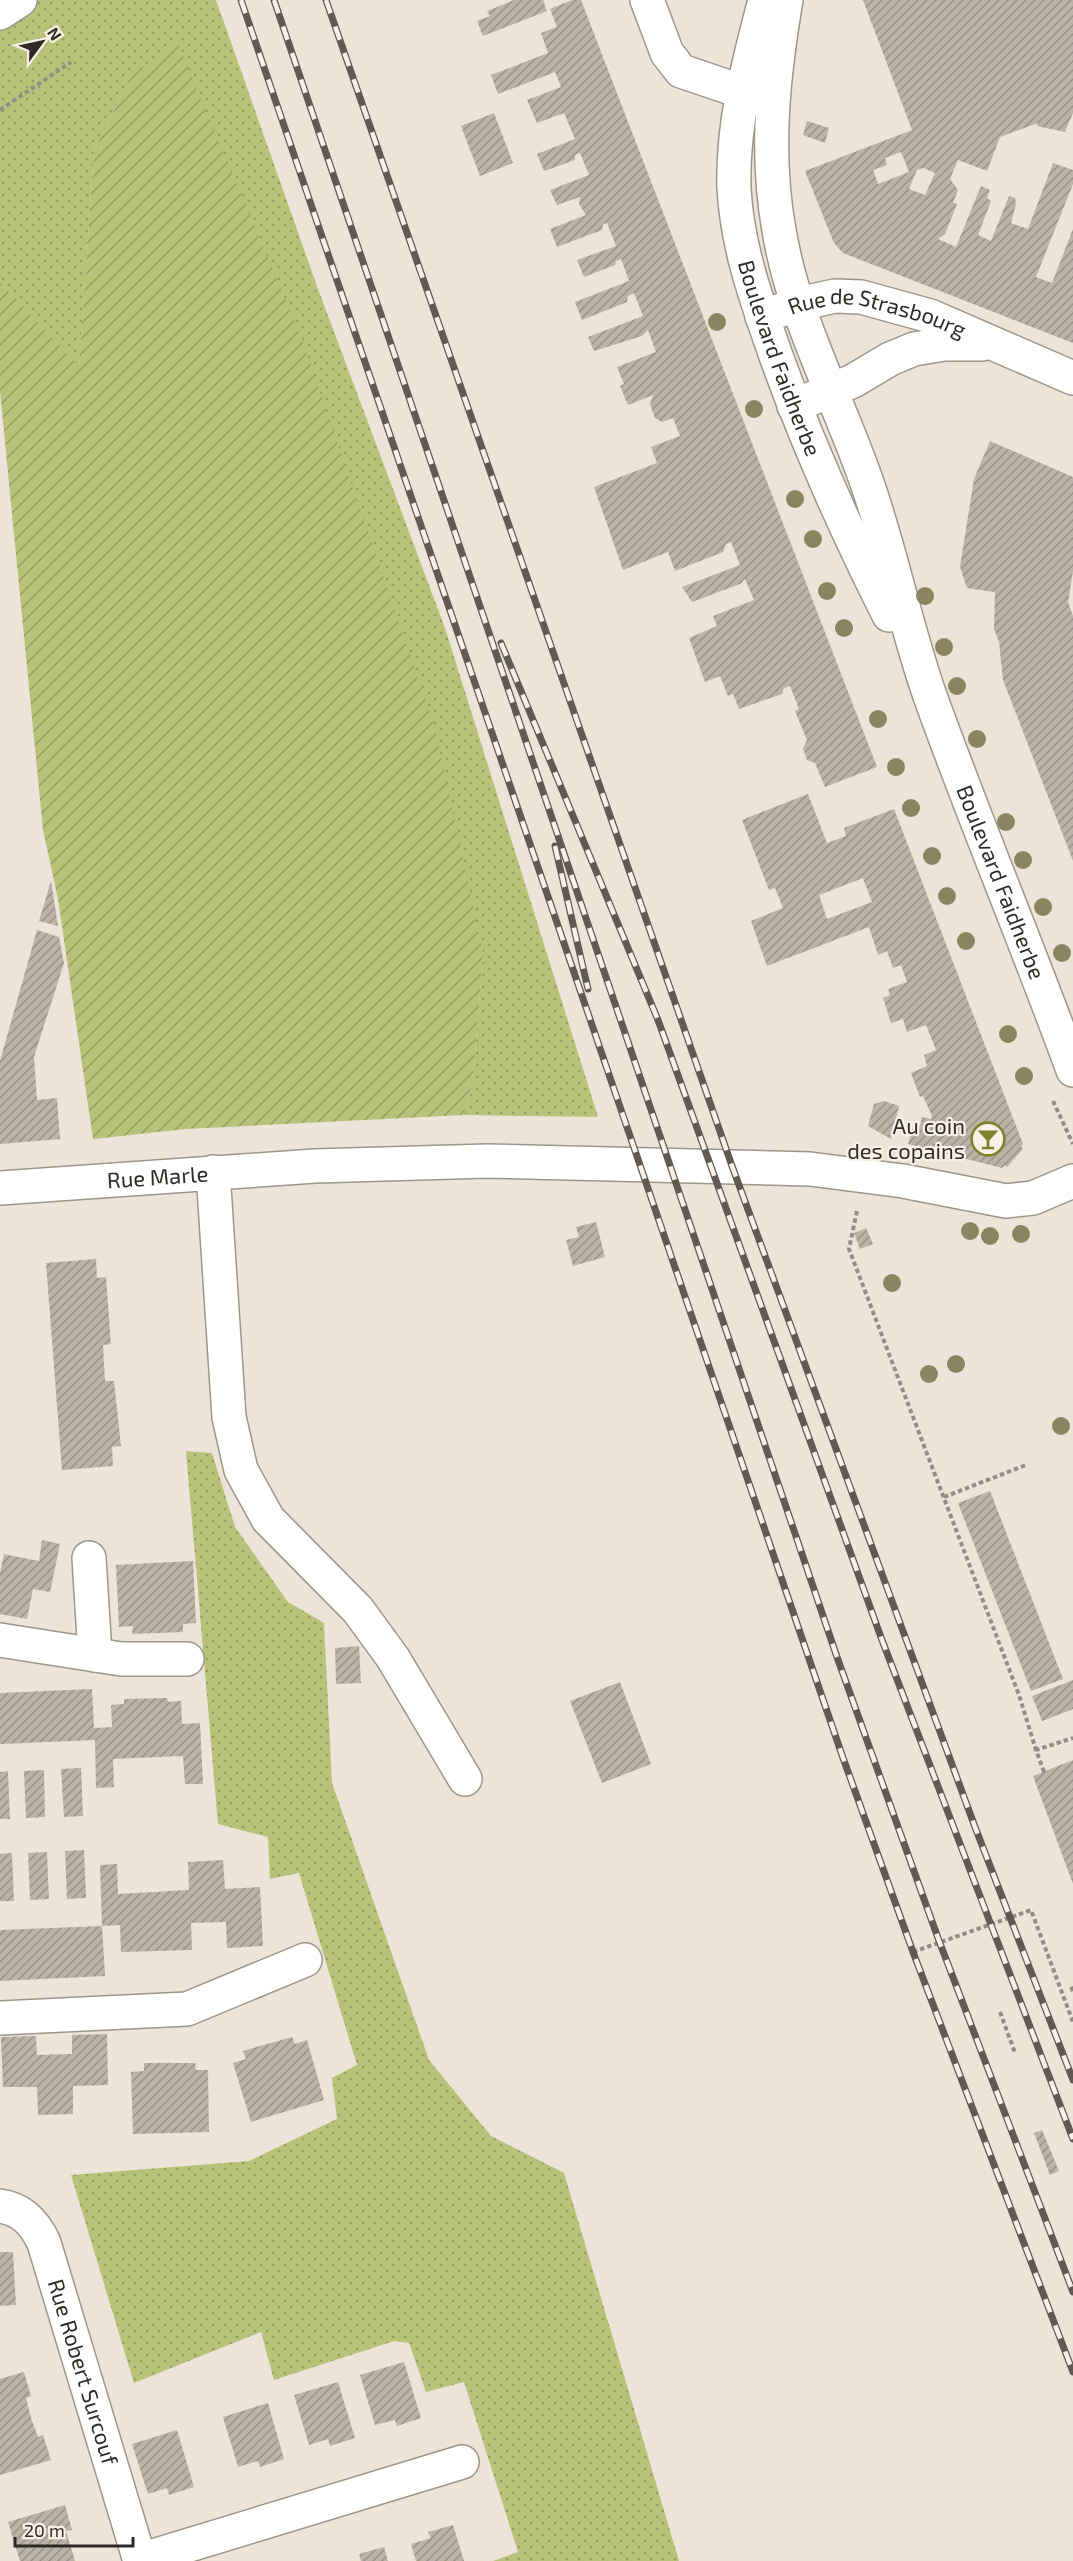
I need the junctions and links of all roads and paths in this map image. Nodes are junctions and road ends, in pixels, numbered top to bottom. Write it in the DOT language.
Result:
graph roads {
  1 [pos="20,0"];
  2 [pos="646,0"];
  3 [pos="765,0"];
  4 [pos="786,0"];
  5 [pos="0,12"];
  6 [pos="70,62"];
  7 [pos="743,92"];
  8 [pos="0,110"];
  9 [pos="798,304"];
  10 [pos="762,316"];
  11 [pos="990,344"];
  12 [pos="1073,378"];
  13 [pos="831,391"];
  14 [pos="794,406"];
  15 [pos="929,694"];
  16 [pos="1073,1070"];
  17 [pos="213,1172"];
  18 [pos="864,1175"];
  19 [pos="1073,1181"];
  20 [pos="0,1188"];
  21 [pos="1026,1465"];
  22 [pos="944,1497"];
  23 [pos="89,1558"];
  24 [pos="0,1640"];
  25 [pos="95,1655"];
  26 [pos="187,1659"];
  27 [pos="1073,1738"];
  28 [pos="1036,1750"];
  29 [pos="1044,1772"];
  30 [pos="465,1779"];
  31 [pos="913,1952"];
  32 [pos="305,1960"];
  33 [pos="1000,2012"];
  34 [pos="0,2018"];
  35 [pos="1073,2022"];
  36 [pos="1015,2053"];
  37 [pos="0,2206"];
  38 [pos="462,2462"];
  39 [pos="140,2560"];
  1 -- 5 [label="street"];
  2 -- 7 [label="street"];
  3 -- 7 [label="street, Boulevard Faidherbe"];
  4 -- 9 [label="street, Boulevard Faidherbe"];
  6 -- 8 [label="path"];
  7 -- 10 [label="street, Boulevard Faidherbe"];
  9 -- 10 [label="street, Rue de Strasbourg"];
  9 -- 11 [label="street, Rue de Strasbourg"];
  9 -- 13 [label="street, Boulevard Faidherbe"];
  10 -- 14 [label="street, Boulevard Faidherbe"];
  11 -- 12 [label="street, Rue de Strasbourg"];
  11 -- 13 [label="street, Rue de Strasbourg"];
  13 -- 14 [label="street, Rue de Strasbourg"];
  13 -- 15 [label="street, Boulevard Faidherbe"];
  14 -- 15 [label="street, Boulevard Faidherbe"];
  15 -- 16 [label="street, Boulevard Faidherbe"];
  17 -- 18 [label="street, Rue Marle"];
  17 -- 20 [label="street, Rue Marle"];
  17 -- 30 [label="street"];
  18 -- 19 [label="street, Rue Marle"];
  18 -- 22 [label="path"];
  21 -- 22 [label="path"];
  22 -- 28 [label="path"];
  23 -- 25 [label="street"];
  24 -- 25 [label="street"];
  25 -- 26 [label="street"];
  27 -- 28 [label="path"];
  28 -- 29 [label="path"];
  31 -- 35 [label="path"];
  32 -- 34 [label="street"];
  33 -- 36 [label="path"];
  37 -- 39 [label="street, Rue Robert Surcouf"];
  38 -- 39 [label="street, Rue Robert Surcouf"];
}
